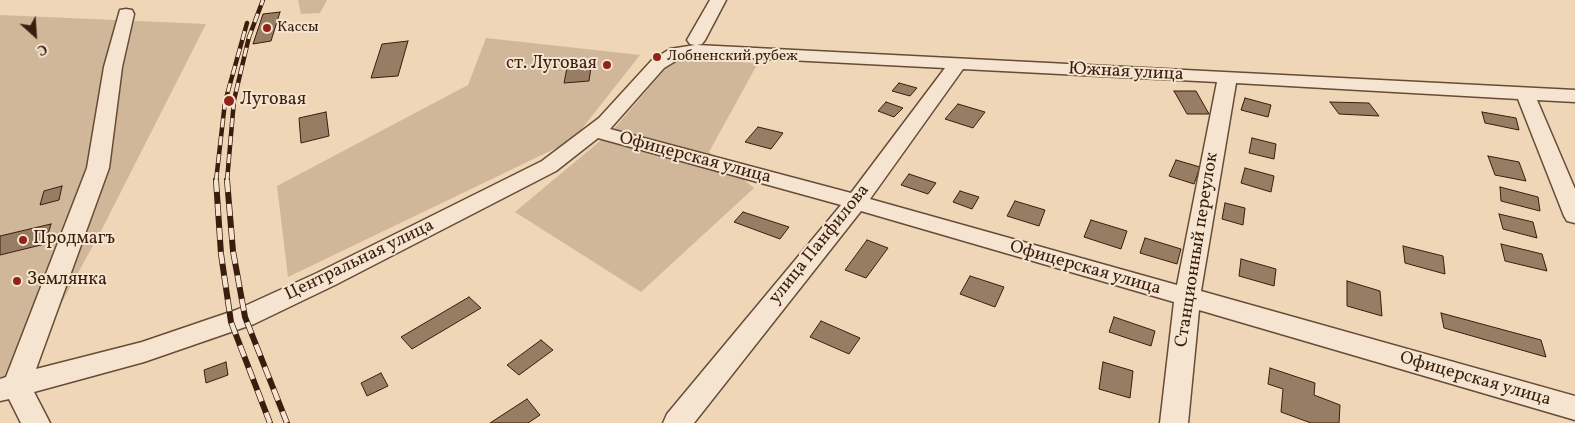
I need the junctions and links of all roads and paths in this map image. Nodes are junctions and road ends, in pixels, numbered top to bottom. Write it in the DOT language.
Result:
graph roads {
  1 [pos="718,0"];
  2 [pos="126,14"];
  3 [pos="696,40"];
  4 [pos="676,53"];
  5 [pos="958,63"];
  6 [pos="1227,79"];
  7 [pos="1526,95"];
  8 [pos="1575,96"];
  9 [pos="594,131"];
  10 [pos="856,202"];
  11 [pos="1575,216"];
  12 [pos="1187,298"];
  13 [pos="8,388"];
  14 [pos="1575,408"];
  15 [pos="36,423"];
  16 [pos="677,423"];
  17 [pos="1174,423"];
  1 -- 3 [label="street"];
  2 -- 13 [label="street"];
  4 -- 5 [label="street, Южная улица"];
  4 -- 9 [label="street, Центральная улица"];
  5 -- 6 [label="street, Южная улица"];
  5 -- 10 [label="street, улица Панфилова"];
  6 -- 7 [label="street, Южная улица"];
  6 -- 12 [label="street, Станционный переулок"];
  7 -- 8 [label="street, Южная улица"];
  7 -- 11 [label="street"];
  9 -- 10 [label="street, Офицерская улица"];
  9 -- 13 [label="street, Центральная улица"];
  10 -- 12 [label="street, Офицерская улица"];
  10 -- 16 [label="street, улица Панфилова"];
  12 -- 14 [label="street, Офицерская улица"];
  12 -- 17 [label="street, Станционный переулок"];
  13 -- 15 [label="street"];
}
